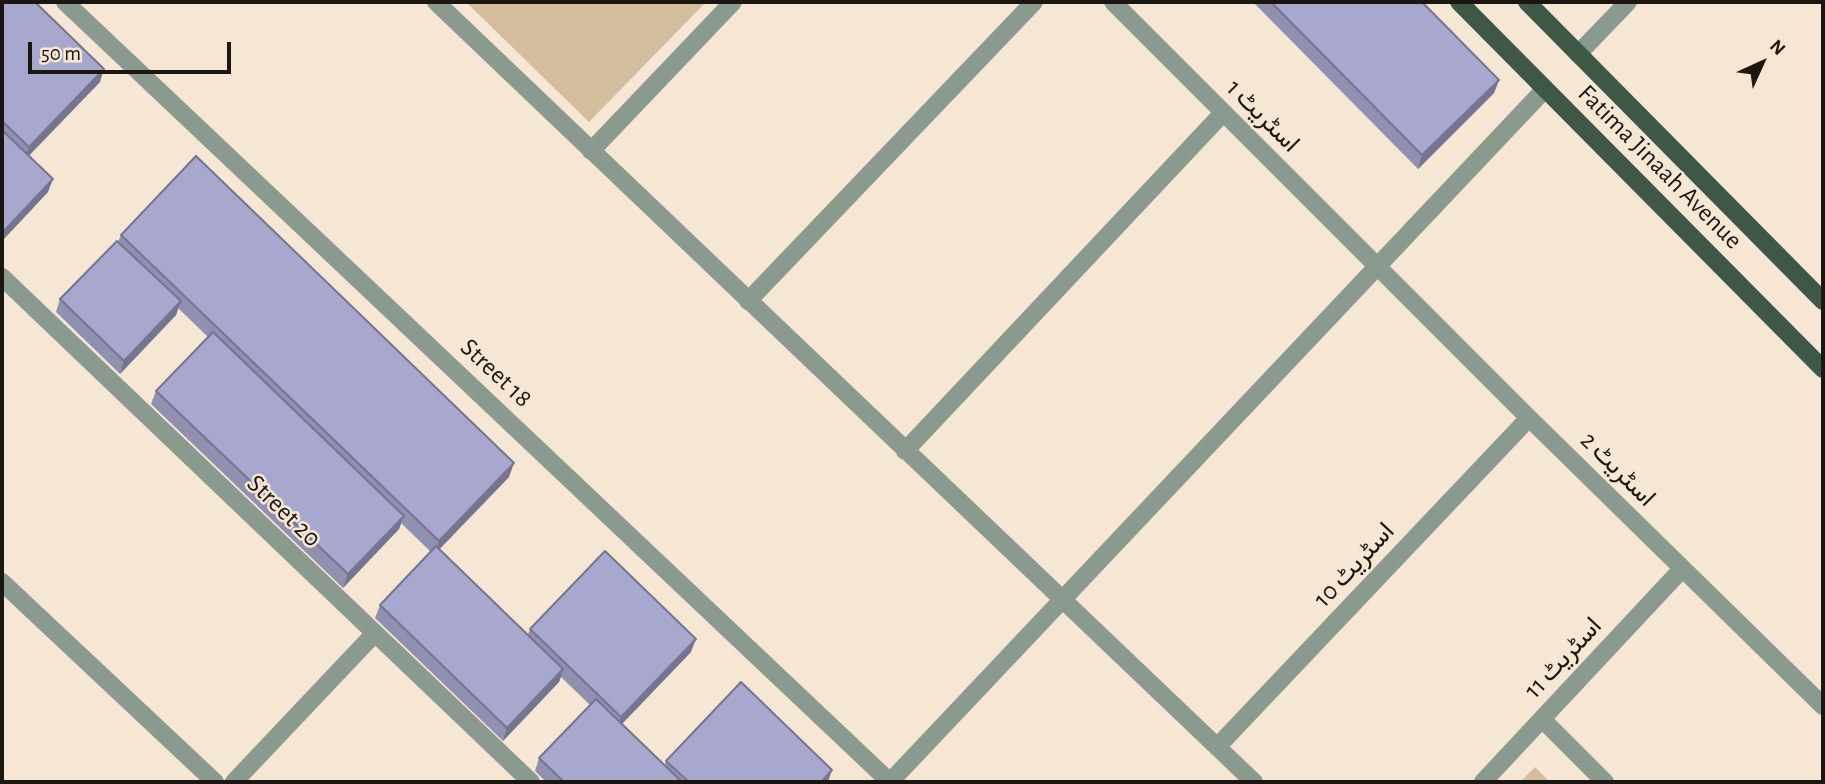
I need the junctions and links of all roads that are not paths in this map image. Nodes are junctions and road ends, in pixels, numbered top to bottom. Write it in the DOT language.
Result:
graph roads {
  1 [pos="65,2"];
  2 [pos="436,2"];
  3 [pos="733,2"];
  4 [pos="1034,2"];
  5 [pos="1113,2"];
  6 [pos="1459,2"];
  7 [pos="1527,2"];
  8 [pos="1628,2"];
  9 [pos="1578,54"];
  10 [pos="1545,89"];
  11 [pos="1223,113"];
  12 [pos="591,151"];
  13 [pos="1378,267"];
  14 [pos="2,277"];
  15 [pos="748,301"];
  16 [pos="1823,301"];
  17 [pos="1823,369"];
  18 [pos="1529,418"];
  19 [pos="905,451"];
  20 [pos="1682,569"];
  21 [pos="2,582"];
  22 [pos="1061,601"];
  23 [pos="375,633"];
  24 [pos="1823,706"];
  25 [pos="1542,719"];
  26 [pos="1217,747"];
  27 [pos="215,782"];
  28 [pos="234,782"];
  29 [pos="531,782"];
  30 [pos="890,782"];
  31 [pos="1254,782"];
  32 [pos="1483,782"];
  33 [pos="1605,782"];
  1 -- 30 [label="street, Street 18"];
  2 -- 12 [label="street"];
  3 -- 12 [label="street"];
  4 -- 15 [label="street"];
  5 -- 11 [label="street, اسٹریٹ 1"];
  6 -- 10 [label="main road, Fatima Jinaah Avenue"];
  7 -- 9 [label="main road, Fatima Jinaah Avenue"];
  8 -- 9 [label="street"];
  9 -- 16 [label="main road, Fatima Jinaah Avenue"];
  10 -- 13 [label="street"];
  10 -- 17 [label="main road, Fatima Jinaah Avenue"];
  11 -- 13 [label="street, اسٹریٹ 1"];
  11 -- 19 [label="street"];
  12 -- 15 [label="street"];
  13 -- 18 [label="street, اسٹریٹ 2"];
  13 -- 22 [label="street"];
  14 -- 23 [label="street, Street 20"];
  15 -- 19 [label="street"];
  18 -- 20 [label="street, اسٹریٹ 2"];
  18 -- 26 [label="street, اسٹریٹ 10"];
  19 -- 22 [label="street"];
  20 -- 24 [label="street, اسٹریٹ 2"];
  20 -- 25 [label="street, اسٹریٹ 11"];
  21 -- 27 [label="street"];
  22 -- 26 [label="street"];
  22 -- 30 [label="street"];
  23 -- 28 [label="street"];
  23 -- 29 [label="street, Street 20"];
  25 -- 32 [label="street, اسٹریٹ 11"];
  25 -- 33 [label="street"];
  26 -- 31 [label="street"];
}
